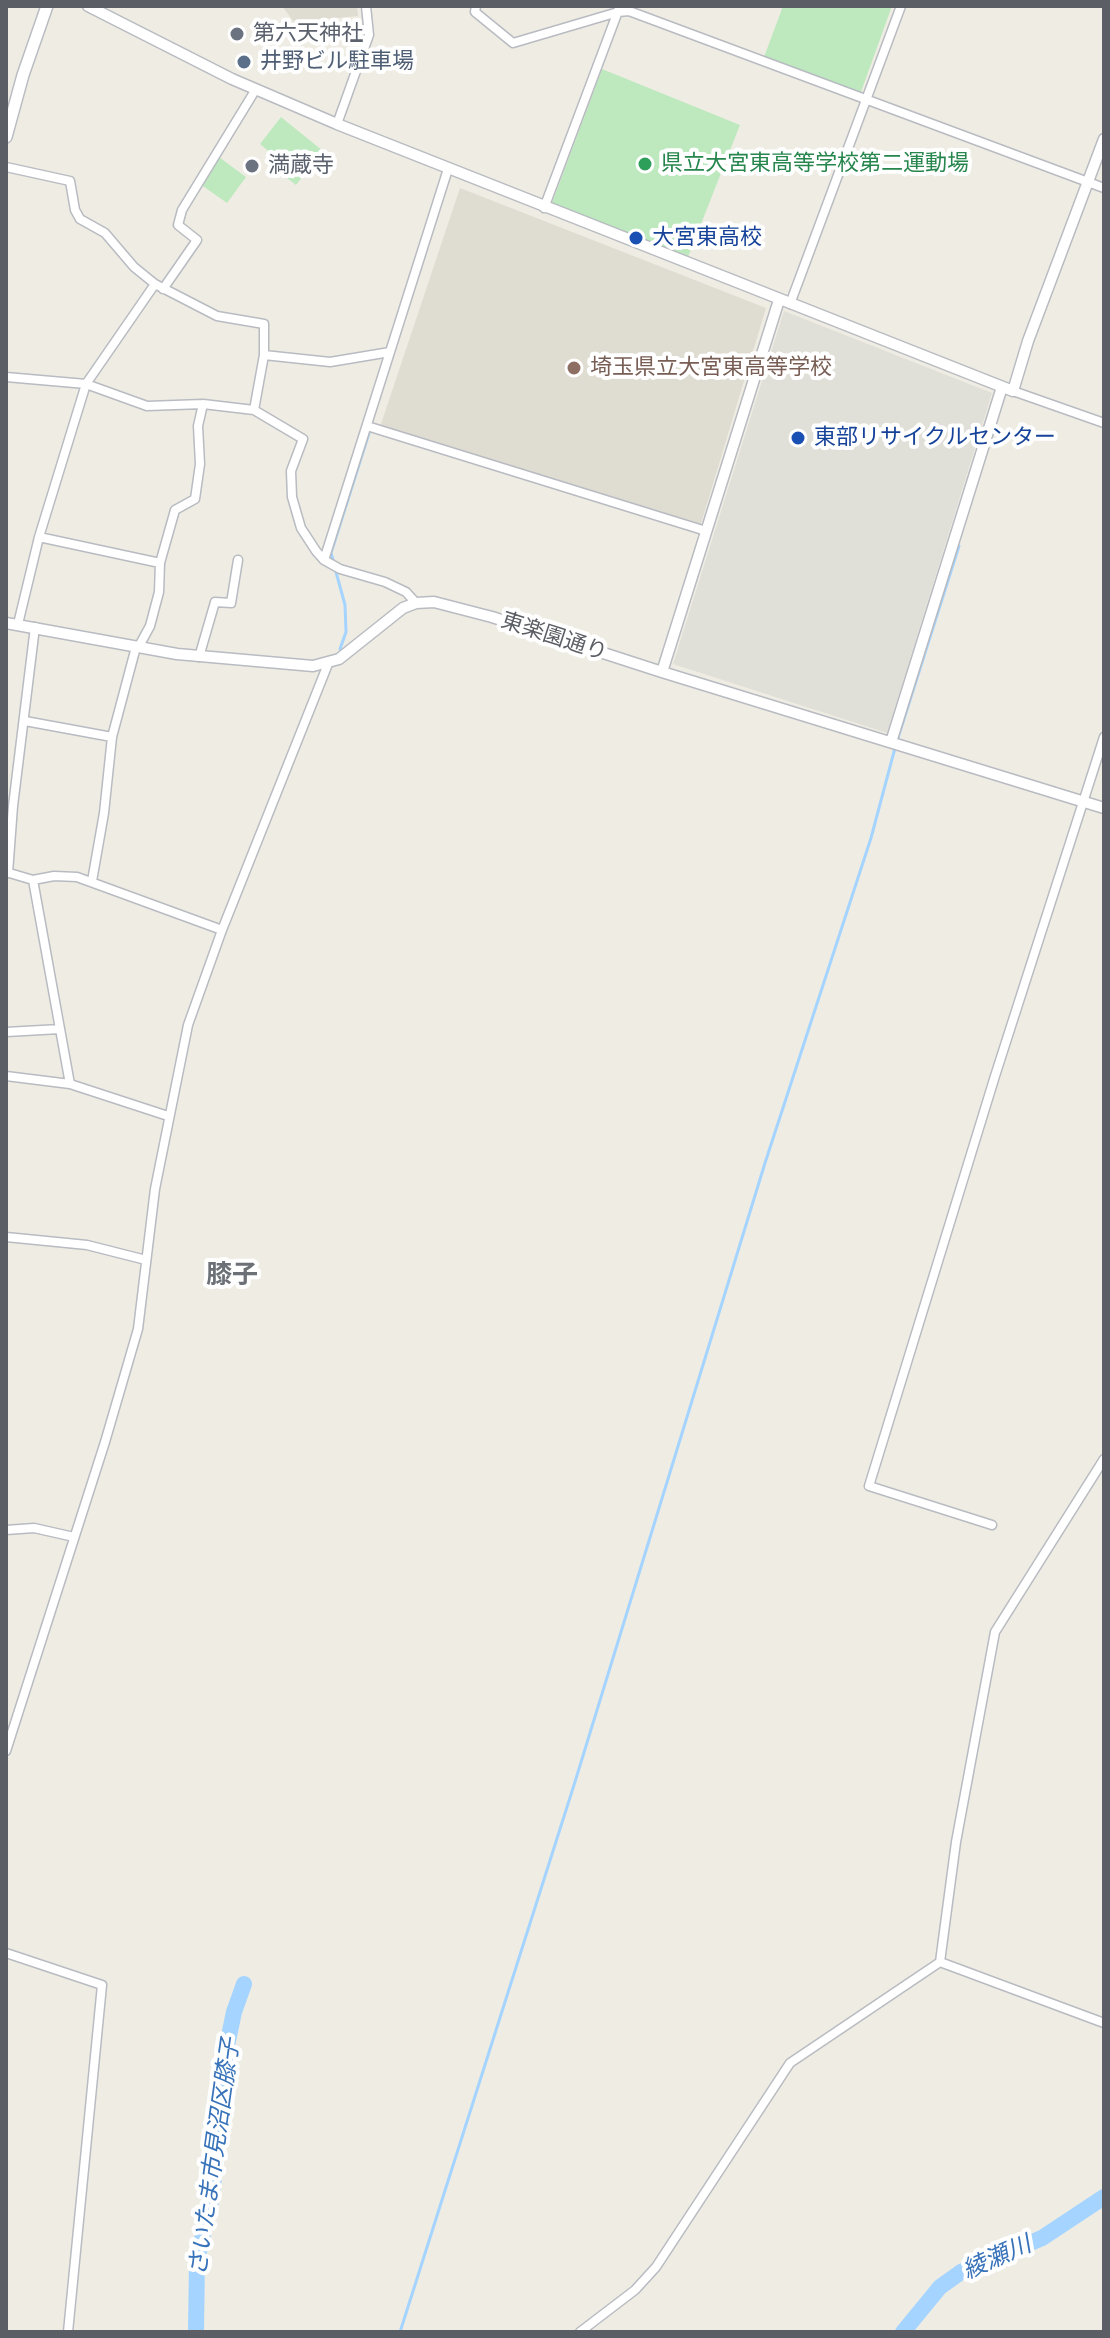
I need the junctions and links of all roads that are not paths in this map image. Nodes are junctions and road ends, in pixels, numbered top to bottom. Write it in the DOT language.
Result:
graph roads {
  1 [pos="47,6"];
  2 [pos="88,6"];
  3 [pos="366,6"];
  4 [pos="476,6"];
  5 [pos="901,6"];
  6 [pos="619,9"];
  7 [pos="256,89"];
  8 [pos="866,101"];
  9 [pos="337,124"];
  10 [pos="6,137"];
  11 [pos="1104,139"];
  12 [pos="6,167"];
  13 [pos="448,169"];
  14 [pos="1087,181"];
  15 [pos="1104,188"];
  16 [pos="544,208"];
  17 [pos="159,286"];
  18 [pos="779,300"];
  19 [pos="790,304"];
  20 [pos="390,352"];
  21 [pos="264,355"];
  22 [pos="6,377"];
  23 [pos="86,384"];
  24 [pos="1007,389"];
  25 [pos="203,404"];
  26 [pos="254,410"];
  27 [pos="1104,423"];
  28 [pos="367,426"];
  29 [pos="706,531"];
  30 [pos="39,537"];
  31 [pos="238,560"];
  32 [pos="324,560"];
  33 [pos="160,563"];
  34 [pos="416,603"];
  35 [pos="6,623"];
  36 [pos="18,624"];
  37 [pos="35,627"];
  38 [pos="137,648"];
  39 [pos="199,657"];
  40 [pos="328,664"];
  41 [pos="662,672"];
  42 [pos="25,721"];
  43 [pos="112,737"];
  44 [pos="1104,737"];
  45 [pos="891,742"];
  46 [pos="1082,801"];
  47 [pos="1104,808"];
  48 [pos="7,872"];
  49 [pos="33,880"];
  50 [pos="92,881"];
  51 [pos="222,930"];
  52 [pos="60,1029"];
  53 [pos="6,1032"];
  54 [pos="6,1076"];
  55 [pos="70,1084"];
  56 [pos="168,1116"];
  57 [pos="6,1237"];
  58 [pos="146,1260"];
  59 [pos="1104,1459"];
  60 [pos="992,1525"];
  61 [pos="6,1530"];
  62 [pos="74,1537"];
  63 [pos="6,1751"];
  64 [pos="6,1953"];
  65 [pos="940,1962"];
  66 [pos="1104,2023"];
  67 [pos="68,2332"];
  68 [pos="580,2332"];
  1 -- 10 [label="main road"];
  2 -- 7 [label="street"];
  3 -- 9 [label="street"];
  4 -- 6 [label="street"];
  5 -- 8 [label="street"];
  6 -- 8 [label="street"];
  6 -- 16 [label="street"];
  7 -- 9 [label="street"];
  7 -- 17 [label="street"];
  8 -- 14 [label="street"];
  8 -- 19 [label="street"];
  9 -- 13 [label="street"];
  11 -- 14 [label="street"];
  12 -- 17 [label="street"];
  13 -- 16 [label="street"];
  13 -- 20 [label="street"];
  14 -- 15 [label="street"];
  14 -- 24 [label="street"];
  16 -- 18 [label="street"];
  17 -- 21 [label="street"];
  17 -- 23 [label="street"];
  18 -- 19 [label="street"];
  18 -- 29 [label="street"];
  19 -- 24 [label="street"];
  20 -- 21 [label="street"];
  20 -- 28 [label="street"];
  21 -- 26 [label="street"];
  22 -- 23 [label="street"];
  23 -- 25 [label="street"];
  23 -- 30 [label="street"];
  24 -- 27 [label="street"];
  24 -- 45 [label="street"];
  25 -- 26 [label="street"];
  25 -- 33 [label="street"];
  26 -- 32 [label="street"];
  28 -- 29 [label="street"];
  28 -- 32 [label="street"];
  29 -- 41 [label="street"];
  30 -- 33 [label="street"];
  30 -- 36 [label="street"];
  31 -- 39 [label="street"];
  32 -- 34 [label="street"];
  33 -- 38 [label="street"];
  34 -- 40 [label="street"];
  34 -- 41 [label="street, 東楽園通り"];
  35 -- 36 [label="street"];
  36 -- 37 [label="street"];
  37 -- 38 [label="street"];
  37 -- 42 [label="street"];
  38 -- 39 [label="street"];
  38 -- 43 [label="street"];
  39 -- 40 [label="street"];
  40 -- 51 [label="street"];
  41 -- 45 [label="street, 東楽園通り"];
  42 -- 43 [label="street"];
  42 -- 48 [label="street"];
  43 -- 50 [label="street"];
  44 -- 46 [label="street"];
  45 -- 46 [label="street, 東楽園通り"];
  46 -- 47 [label="street, 東楽園通り"];
  46 -- 60 [label="street"];
  48 -- 49 [label="street"];
  49 -- 50 [label="street"];
  49 -- 52 [label="street"];
  50 -- 51 [label="street"];
  51 -- 56 [label="street"];
  52 -- 53 [label="street"];
  52 -- 55 [label="street"];
  54 -- 55 [label="street"];
  55 -- 56 [label="street"];
  56 -- 58 [label="street"];
  57 -- 58 [label="street"];
  58 -- 62 [label="street"];
  59 -- 65 [label="street"];
  61 -- 62 [label="street"];
  62 -- 63 [label="street"];
  64 -- 67 [label="street"];
  65 -- 66 [label="street"];
  65 -- 68 [label="street"];
}
